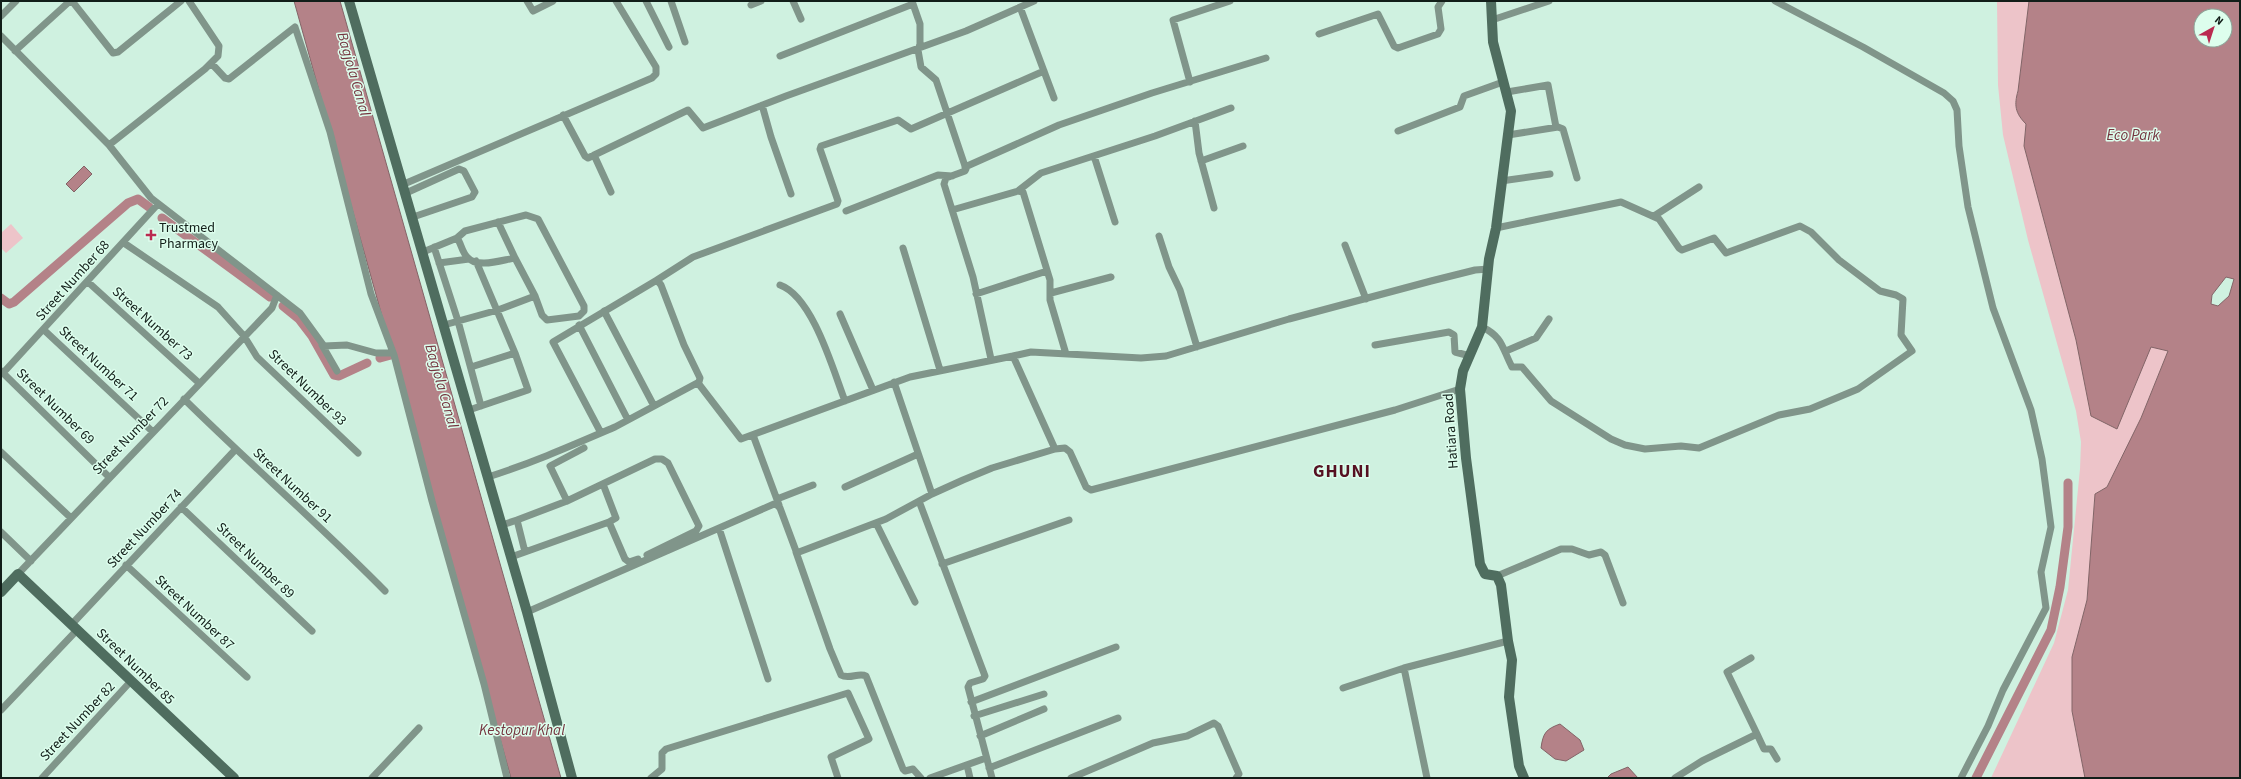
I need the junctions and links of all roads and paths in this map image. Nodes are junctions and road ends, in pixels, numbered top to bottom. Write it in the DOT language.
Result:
graph roads {
  1 [pos="16,1"];
  2 [pos="71,1"];
  3 [pos="181,1"];
  4 [pos="189,1"];
  5 [pos="349,1"];
  6 [pos="527,1"];
  7 [pos="553,1"];
  8 [pos="616,1"];
  9 [pos="646,1"];
  10 [pos="671,1"];
  11 [pos="761,1"];
  12 [pos="793,1"];
  13 [pos="1034,1"];
  14 [pos="1230,1"];
  15 [pos="1442,1"];
  16 [pos="1491,1"];
  17 [pos="1549,1"];
  18 [pos="1775,1"];
  19 [pos="913,3"];
  20 [pos="750,5"];
  21 [pos="1020,7"];
  22 [pos="1,16"];
  23 [pos="801,19"];
  24 [pos="1492,20"];
  25 [pos="1318,34"];
  26 [pos="1,36"];
  27 [pos="685,42"];
  28 [pos="669,47"];
  29 [pos="918,48"];
  30 [pos="15,51"];
  31 [pos="780,56"];
  32 [pos="1266,58"];
  33 [pos="212,64"];
  34 [pos="1044,71"];
  35 [pos="1190,82"];
  36 [pos="1503,82"];
  37 [pos="1506,92"];
  38 [pos="1054,98"];
  39 [pos="762,105"];
  40 [pos="1231,108"];
  41 [pos="946,113"];
  42 [pos="563,115"];
  43 [pos="1195,121"];
  44 [pos="1556,127"];
  45 [pos="1398,131"];
  46 [pos="1508,135"];
  47 [pos="109,145"];
  48 [pos="1242,146"];
  49 [pos="594,155"];
  50 [pos="1094,156"];
  51 [pos="1201,161"];
  52 [pos="965,167"];
  53 [pos="1550,174"];
  54 [pos="952,176"];
  55 [pos="1577,178"];
  56 [pos="1501,181"];
  57 [pos="1699,187"];
  58 [pos="405,188"];
  59 [pos="1018,191"];
  60 [pos="611,192"];
  61 [pos="791,194"];
  62 [pos="158,204"];
  63 [pos="1214,208"];
  64 [pos="952,210"];
  65 [pos="846,211"];
  66 [pos="1654,216"];
  67 [pos="413,217"];
  68 [pos="498,222"];
  69 [pos="1116,222"];
  70 [pos="1496,228"];
  71 [pos="1159,236"];
  72 [pos="457,238"];
  73 [pos="124,242"];
  74 [pos="1345,246"];
  75 [pos="434,247"];
  76 [pos="903,248"];
  77 [pos="423,252"];
  78 [pos="515,258"];
  79 [pos="468,259"];
  80 [pos="476,261"];
  81 [pos="439,263"];
  82 [pos="1488,269"];
  83 [pos="1047,271"];
  84 [pos="1111,277"];
  85 [pos="657,280"];
  86 [pos="88,282"];
  87 [pos="780,285"];
  88 [pos="1051,293"];
  89 [pos="976,294"];
  90 [pos="277,296"];
  91 [pos="535,296"];
  92 [pos="1366,299"];
  93 [pos="498,310"];
  94 [pos="604,311"];
  95 [pos="840,314"];
  96 [pos="1550,319"];
  97 [pos="458,321"];
  98 [pos="444,325"];
  99 [pos="579,325"];
  100 [pos="1482,327"];
  101 [pos="44,330"];
  102 [pos="244,336"];
  103 [pos="322,345"];
  104 [pos="1375,345"];
  105 [pos="1197,347"];
  106 [pos="1506,352"];
  107 [pos="393,353"];
  108 [pos="515,353"];
  109 [pos="1066,354"];
  110 [pos="1013,356"];
  111 [pos="1470,356"];
  112 [pos="991,359"];
  113 [pos="470,367"];
  114 [pos="940,370"];
  115 [pos="337,371"];
  116 [pos="2,372"];
  117 [pos="894,382"];
  118 [pos="199,383"];
  119 [pos="698,384"];
  120 [pos="1460,389"];
  121 [pos="873,390"];
  122 [pos="184,399"];
  123 [pos="845,401"];
  124 [pos="481,406"];
  125 [pos="654,406"];
  126 [pos="469,410"];
  127 [pos="628,420"];
  128 [pos="153,432"];
  129 [pos="601,433"];
  130 [pos="753,435"];
  131 [pos="584,448"];
  132 [pos="1055,449"];
  133 [pos="235,450"];
  134 [pos="1,452"];
  135 [pos="358,453"];
  136 [pos="918,454"];
  137 [pos="110,477"];
  138 [pos="488,477"];
  139 [pos="603,484"];
  140 [pos="813,485"];
  141 [pos="845,487"];
  142 [pos="932,494"];
  143 [pos="567,501"];
  144 [pos="778,502"];
  145 [pos="919,502"];
  146 [pos="181,507"];
  147 [pos="71,518"];
  148 [pos="517,520"];
  149 [pos="1069,520"];
  150 [pos="609,522"];
  151 [pos="876,523"];
  152 [pos="502,525"];
  153 [pos="718,528"];
  154 [pos="1,532"];
  155 [pos="525,552"];
  156 [pos="796,552"];
  157 [pos="511,557"];
  158 [pos="31,561"];
  159 [pos="942,564"];
  160 [pos="126,565"];
  161 [pos="18,574"];
  162 [pos="1497,576"];
  163 [pos="385,591"];
  164 [pos="1,592"];
  165 [pos="915,602"];
  166 [pos="1623,603"];
  167 [pos="527,612"];
  168 [pos="75,626"];
  169 [pos="312,631"];
  170 [pos="1508,642"];
  171 [pos="1116,647"];
  172 [pos="1751,658"];
  173 [pos="1404,668"];
  174 [pos="247,677"];
  175 [pos="768,679"];
  176 [pos="131,681"];
  177 [pos="1343,688"];
  178 [pos="1044,694"];
  179 [pos="971,702"];
  180 [pos="1,710"];
  181 [pos="1044,710"];
  182 [pos="974,716"];
  183 [pos="1118,718"];
  184 [pos="419,728"];
  185 [pos="1757,734"];
  186 [pos="980,736"];
  187 [pos="986,758"];
  188 [pos="1777,759"];
  189 [pos="967,765"];
  190 [pos="989,768"];
  191 [pos="42,778"];
  192 [pos="234,778"];
  193 [pos="372,778"];
  194 [pos="508,778"];
  195 [pos="572,778"];
  196 [pos="651,778"];
  197 [pos="838,778"];
  198 [pos="921,778"];
  199 [pos="930,778"];
  200 [pos="970,778"];
  201 [pos="992,778"];
  202 [pos="1071,778"];
  203 [pos="1236,778"];
  204 [pos="1427,778"];
  205 [pos="1524,778"];
  206 [pos="1675,778"];
  207 [pos="1961,778"];
  1 -- 22 [label="street"];
  2 -- 3 [label="street"];
  2 -- 30 [label="street"];
  4 -- 33 [label="street"];
  5 -- 58 [label="street"];
  6 -- 7 [label="street"];
  8 -- 42 [label="street"];
  9 -- 28 [label="street"];
  10 -- 27 [label="street"];
  11 -- 20 [label="street"];
  12 -- 23 [label="street"];
  13 -- 21 [label="street"];
  14 -- 35 [label="street"];
  15 -- 25 [label="street"];
  16 -- 24 [label="street, Hatiara Road"];
  17 -- 24 [label="street"];
  18 -- 207 [label="street"];
  19 -- 29 [label="street"];
  19 -- 31 [label="street"];
  21 -- 29 [label="street"];
  21 -- 34 [label="street"];
  24 -- 36 [label="street, Hatiara Road"];
  26 -- 30 [label="street"];
  29 -- 39 [label="street"];
  29 -- 41 [label="street"];
  30 -- 47 [label="street"];
  32 -- 35 [label="street"];
  33 -- 47 [label="street"];
  33 -- 107 [label="street"];
  34 -- 38 [label="street"];
  34 -- 41 [label="street"];
  35 -- 52 [label="street"];
  36 -- 37 [label="street, Hatiara Road"];
  36 -- 45 [label="street"];
  37 -- 44 [label="street"];
  37 -- 46 [label="street, Hatiara Road"];
  39 -- 49 [label="street"];
  39 -- 61 [label="street"];
  40 -- 43 [label="street"];
  41 -- 52 [label="street"];
  41 -- 85 [label="street"];
  42 -- 49 [label="street"];
  42 -- 58 [label="street"];
  43 -- 50 [label="street"];
  43 -- 51 [label="street"];
  44 -- 46 [label="street"];
  44 -- 55 [label="street"];
  46 -- 56 [label="street, Hatiara Road"];
  47 -- 62 [label="street"];
  48 -- 51 [label="street"];
  49 -- 60 [label="street"];
  50 -- 59 [label="street"];
  50 -- 69 [label="street"];
  51 -- 63 [label="street"];
  52 -- 54 [label="street"];
  53 -- 56 [label="street"];
  54 -- 64 [label="street"];
  54 -- 65 [label="street"];
  56 -- 70 [label="street, Hatiara Road"];
  57 -- 66 [label="street"];
  58 -- 67 [label="street"];
  58 -- 67 [label="street"];
  59 -- 64 [label="street"];
  59 -- 83 [label="street"];
  62 -- 73 [label="street, Street Number 68"];
  62 -- 90 [label="street"];
  64 -- 89 [label="street"];
  66 -- 70 [label="street"];
  66 -- 106 [label="street"];
  67 -- 77 [label="street"];
  68 -- 72 [label="street"];
  68 -- 78 [label="street"];
  68 -- 91 [label="street"];
  70 -- 82 [label="street, Hatiara Road"];
  71 -- 105 [label="street"];
  72 -- 75 [label="street"];
  72 -- 79 [label="street"];
  73 -- 86 [label="street, Street Number 68"];
  73 -- 102 [label="street, Street Number 93"];
  74 -- 92 [label="street"];
  75 -- 77 [label="street"];
  75 -- 81 [label="street"];
  76 -- 114 [label="street"];
  77 -- 98 [label="street"];
  78 -- 80 [label="street"];
  78 -- 91 [label="street"];
  79 -- 80 [label="street"];
  79 -- 81 [label="street"];
  80 -- 93 [label="street"];
  81 -- 97 [label="street"];
  82 -- 92 [label="street"];
  82 -- 100 [label="street, Hatiara Road"];
  83 -- 88 [label="street"];
  83 -- 89 [label="street"];
  84 -- 88 [label="street"];
  85 -- 94 [label="street"];
  85 -- 119 [label="street"];
  86 -- 101 [label="street, Street Number 68"];
  86 -- 118 [label="street, Street Number 73"];
  87 -- 123 [label="street"];
  88 -- 109 [label="street"];
  89 -- 112 [label="street"];
  90 -- 102 [label="street, Street Number 72"];
  90 -- 103 [label="street"];
  91 -- 93 [label="street"];
  92 -- 105 [label="street"];
  93 -- 97 [label="street"];
  93 -- 108 [label="street"];
  94 -- 99 [label="street"];
  94 -- 125 [label="street"];
  95 -- 121 [label="street"];
  96 -- 106 [label="street"];
  97 -- 98 [label="street"];
  97 -- 113 [label="street"];
  98 -- 126 [label="street"];
  99 -- 127 [label="street"];
  99 -- 129 [label="street"];
  100 -- 106 [label="street"];
  100 -- 111 [label="street, Hatiara Road"];
  101 -- 116 [label="street, Street Number 68"];
  101 -- 128 [label="street, Street Number 71"];
  102 -- 118 [label="street, Street Number 72"];
  102 -- 135 [label="street, Street Number 93"];
  103 -- 107 [label="street"];
  103 -- 115 [label="street"];
  104 -- 111 [label="street"];
  105 -- 109 [label="street"];
  107 -- 194 [label="street"];
  108 -- 113 [label="street"];
  108 -- 124 [label="street"];
  109 -- 110 [label="street"];
  110 -- 112 [label="street"];
  110 -- 132 [label="street"];
  111 -- 120 [label="street, Hatiara Road"];
  112 -- 114 [label="street"];
  113 -- 124 [label="street"];
  114 -- 117 [label="street"];
  116 -- 137 [label="street, Street Number 69"];
  117 -- 121 [label="street"];
  117 -- 136 [label="street"];
  118 -- 122 [label="street, Street Number 72"];
  119 -- 125 [label="street"];
  119 -- 130 [label="street"];
  120 -- 132 [label="street"];
  120 -- 162 [label="street, Hatiara Road"];
  121 -- 123 [label="street"];
  122 -- 128 [label="street, Street Number 72"];
  122 -- 133 [label="street, Street Number 91"];
  123 -- 130 [label="street"];
  124 -- 126 [label="street"];
  125 -- 127 [label="street"];
  126 -- 138 [label="street"];
  127 -- 129 [label="street"];
  128 -- 137 [label="street, Street Number 72"];
  129 -- 138 [label="street"];
  130 -- 144 [label="street"];
  131 -- 143 [label="street"];
  132 -- 142 [label="street"];
  133 -- 146 [label="street, Street Number 74"];
  133 -- 163 [label="street, Street Number 91"];
  134 -- 147 [label="street"];
  136 -- 141 [label="street"];
  136 -- 142 [label="street"];
  137 -- 147 [label="street, Street Number 72"];
  138 -- 152 [label="street"];
  139 -- 143 [label="street"];
  139 -- 150 [label="street"];
  139 -- 150 [label="street"];
  140 -- 144 [label="street"];
  142 -- 145 [label="street"];
  143 -- 148 [label="street"];
  144 -- 153 [label="street"];
  144 -- 156 [label="street"];
  145 -- 151 [label="street"];
  145 -- 159 [label="street"];
  146 -- 160 [label="street, Street Number 74"];
  146 -- 169 [label="street, Street Number 89"];
  147 -- 158 [label="street, Street Number 72"];
  148 -- 152 [label="street"];
  148 -- 155 [label="street"];
  149 -- 159 [label="street"];
  150 -- 155 [label="street"];
  151 -- 156 [label="street"];
  151 -- 165 [label="street"];
  152 -- 157 [label="street"];
  153 -- 167 [label="street"];
  153 -- 175 [label="street"];
  154 -- 158 [label="street"];
  155 -- 157 [label="street"];
  156 -- 198 [label="street"];
  157 -- 167 [label="street"];
  158 -- 161 [label="street, Street Number 72"];
  159 -- 179 [label="street"];
  160 -- 168 [label="street, Street Number 74"];
  160 -- 174 [label="street, Street Number 87"];
  161 -- 164 [label="street, Street Number 72"];
  161 -- 168 [label="street, Street Number 85"];
  162 -- 166 [label="street"];
  162 -- 170 [label="street"];
  167 -- 195 [label="street"];
  168 -- 176 [label="street, Street Number 85"];
  168 -- 180 [label="street, Street Number 74"];
  170 -- 173 [label="street"];
  170 -- 205 [label="street"];
  171 -- 179 [label="street"];
  172 -- 185 [label="street"];
  173 -- 177 [label="street"];
  173 -- 204 [label="street"];
  176 -- 191 [label="street, Street Number 82"];
  176 -- 192 [label="street, Street Number 85"];
  178 -- 182 [label="street"];
  179 -- 182 [label="street"];
  181 -- 186 [label="street"];
  182 -- 186 [label="street"];
  183 -- 190 [label="street"];
  184 -- 193 [label="street"];
  185 -- 188 [label="street"];
  185 -- 206 [label="street"];
  186 -- 187 [label="street"];
  187 -- 189 [label="street"];
  187 -- 190 [label="street"];
  189 -- 199 [label="street"];
  189 -- 200 [label="street"];
  190 -- 201 [label="street"];
  196 -- 197 [label="street"];
  202 -- 203 [label="street"];
}
